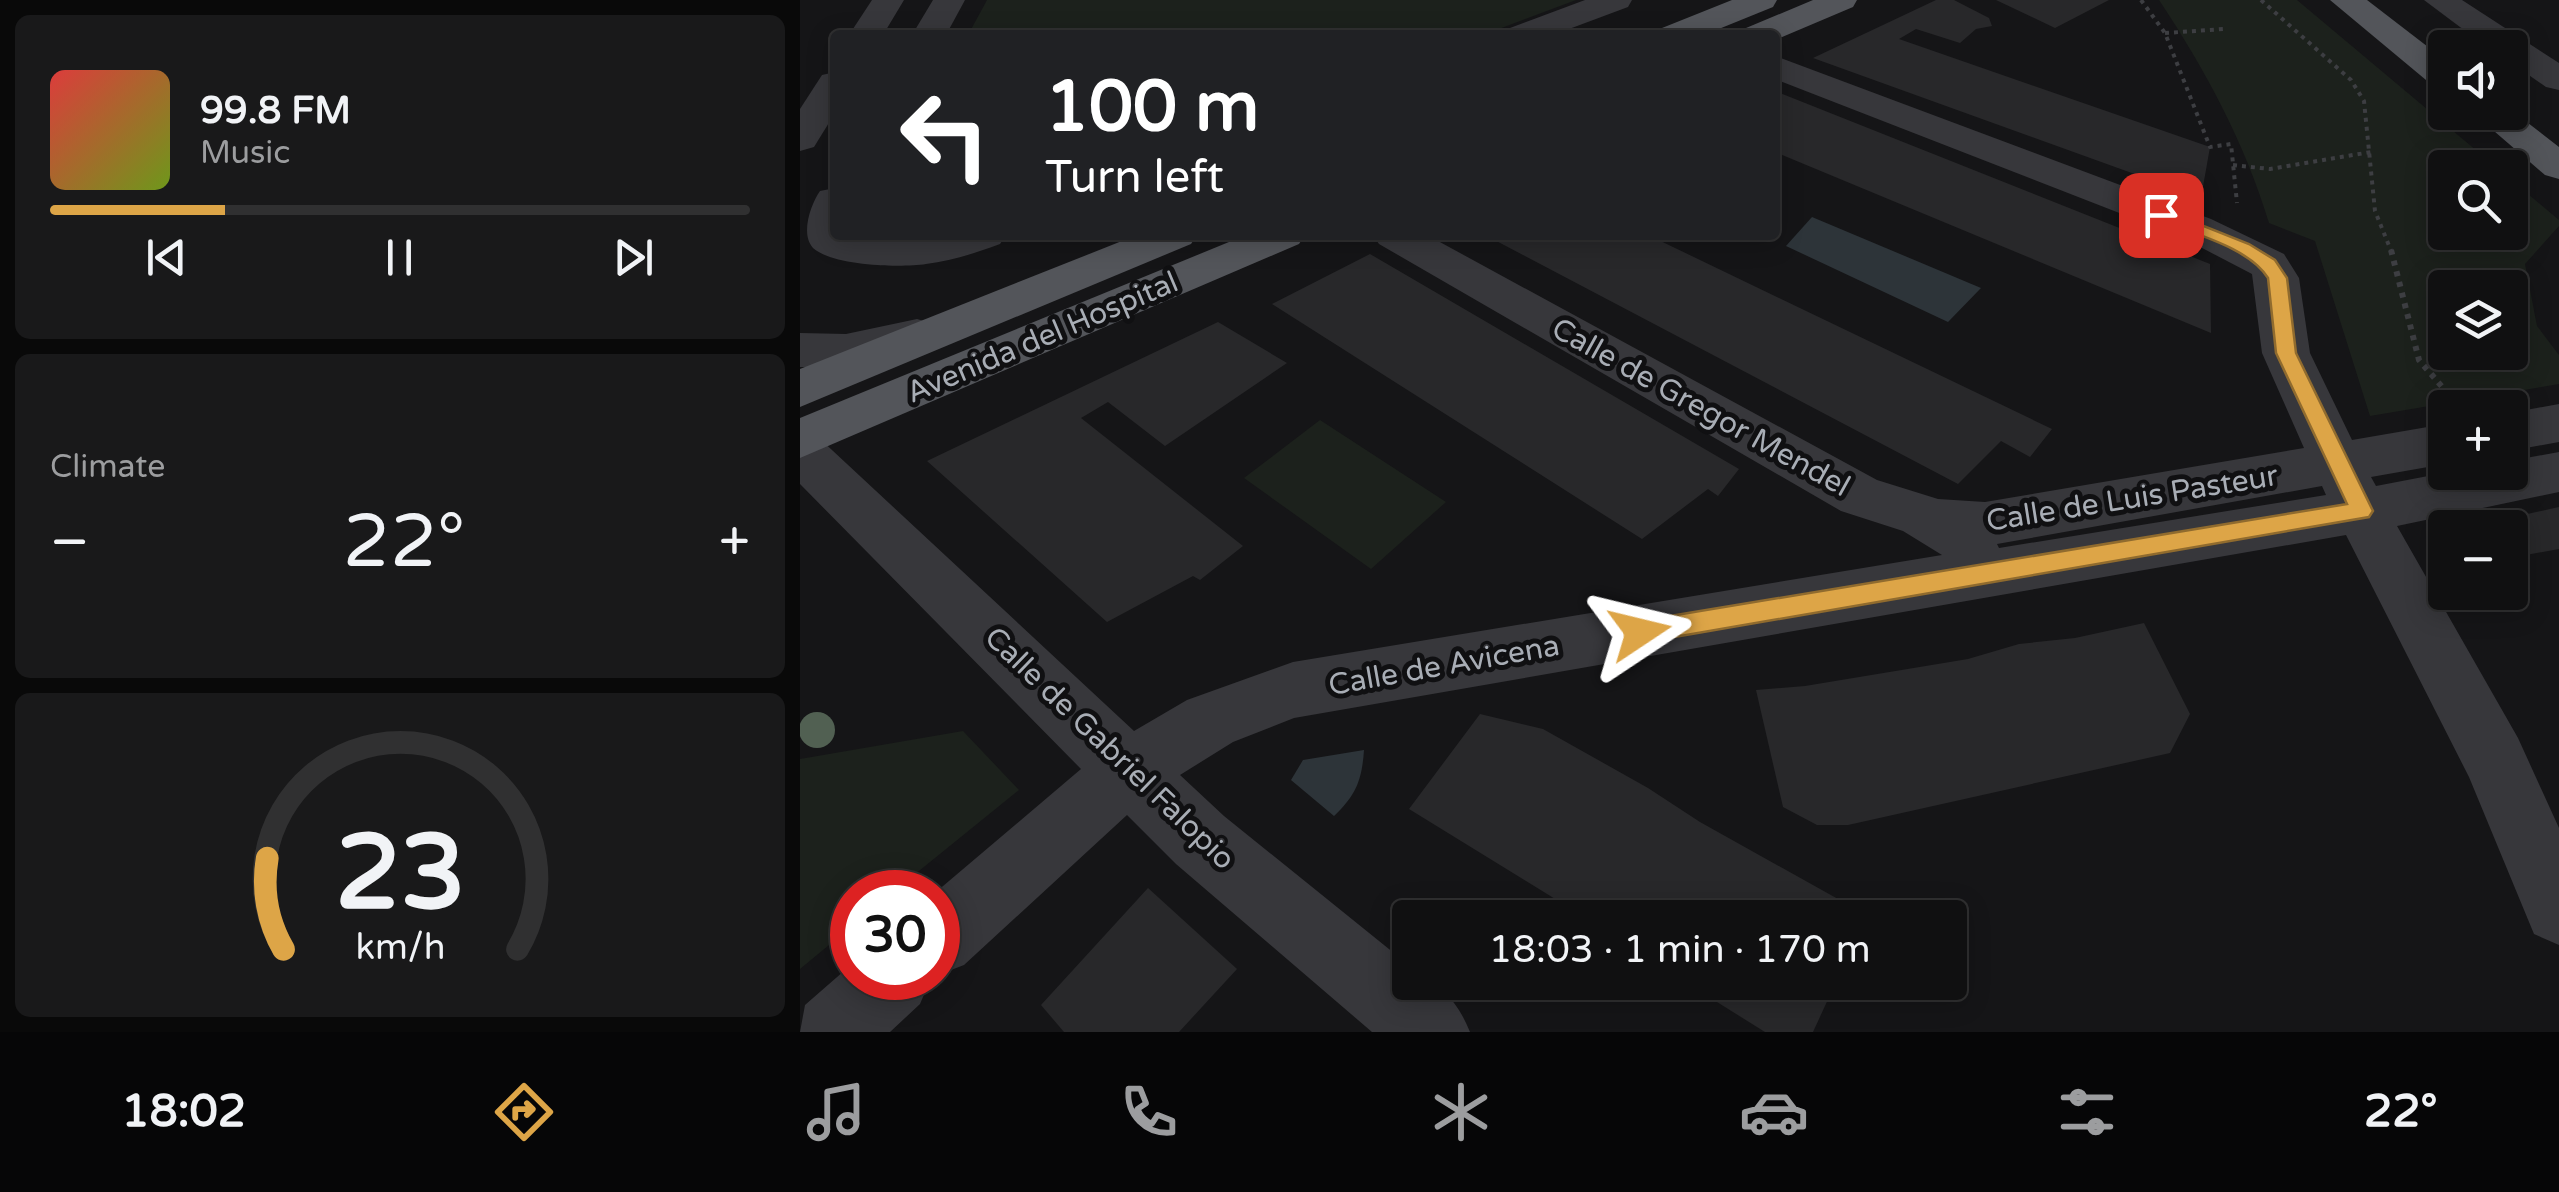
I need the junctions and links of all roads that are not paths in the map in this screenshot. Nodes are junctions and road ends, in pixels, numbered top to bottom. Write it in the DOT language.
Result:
graph roads {
  1 [pos="888,0"];
  2 [pos="950,0"];
  3 [pos="1616,0"];
  4 [pos="1761,0"];
  5 [pos="1841,0"];
  6 [pos="2346,0"];
  7 [pos="2378,0"];
  8 [pos="2440,0"];
  9 [pos="869,30"];
  10 [pos="933,30"];
  11 [pos="1535,30"];
  12 [pos="1686,30"];
  13 [pos="1770,30"];
  14 [pos="2428,38"];
  15 [pos="2428,64"];
  16 [pos="1780,68"];
  17 [pos="2559,79"];
  18 [pos="830,91"];
  19 [pos="2528,115"];
  20 [pos="2513,130"];
  21 [pos="2559,138"];
  22 [pos="800,139"];
  23 [pos="2559,167"];
  24 [pos="830,208"];
  25 [pos="972,240"];
  26 [pos="1164,240"];
  27 [pos="1272,240"];
  28 [pos="1403,240"];
  29 [pos="944,328"];
  30 [pos="800,350"];
  31 [pos="800,389"];
  32 [pos="2559,423"];
  33 [pos="2528,429"];
  34 [pos="800,440"];
  35 [pos="800,451"];
  36 [pos="2428,452"];
  37 [pos="2559,472"];
  38 [pos="2350,488"];
  39 [pos="1936,522"];
  40 [pos="1948,580"];
  41 [pos="1129,770"];
  42 [pos="2559,910"];
  43 [pos="960,920"];
  44 [pos="869,1000"];
  45 [pos="832,1032"];
  46 [pos="1432,1032"];
  1 -- 9 [label="street"];
  2 -- 10 [label="street"];
  3 -- 11 [label="street"];
  4 -- 12 [label="main road"];
  5 -- 13 [label="main road"];
  6 -- 15 [label="main road"];
  7 -- 14 [label="main road"];
  8 -- 17 [label="street"];
  16 -- 38 [label="street"];
  18 -- 22 [label="street"];
  19 -- 21 [label="main road"];
  20 -- 23 [label="main road"];
  24 -- 25 [label="street"];
  26 -- 29 [label="main road, Avenida del Hospital"];
  27 -- 34 [label="main road, Avenida del Hospital"];
  28 -- 39 [label="street, Calle de Gregor Mendel"];
  29 -- 30 [label="street"];
  29 -- 31 [label="main road, Avenida del Hospital"];
  32 -- 33 [label="street"];
  35 -- 41 [label="street, Calle de Gabriel Falopio"];
  36 -- 38 [label="street, Calle de Luis Pasteur"];
  37 -- 38 [label="street, Calle de Avicena"];
  38 -- 39 [label="street, Calle de Luis Pasteur"];
  38 -- 40 [label="street, Calle de Avicena"];
  38 -- 42 [label="street"];
  39 -- 40 [label="street, Calle de Gregor Mendel"];
  40 -- 41 [label="street, Calle de Avicena"];
  41 -- 43 [label="street, Calle de Avicena"];
  41 -- 46 [label="street, Calle de Gabriel Falopio"];
  44 -- 45 [label="street"];
}
